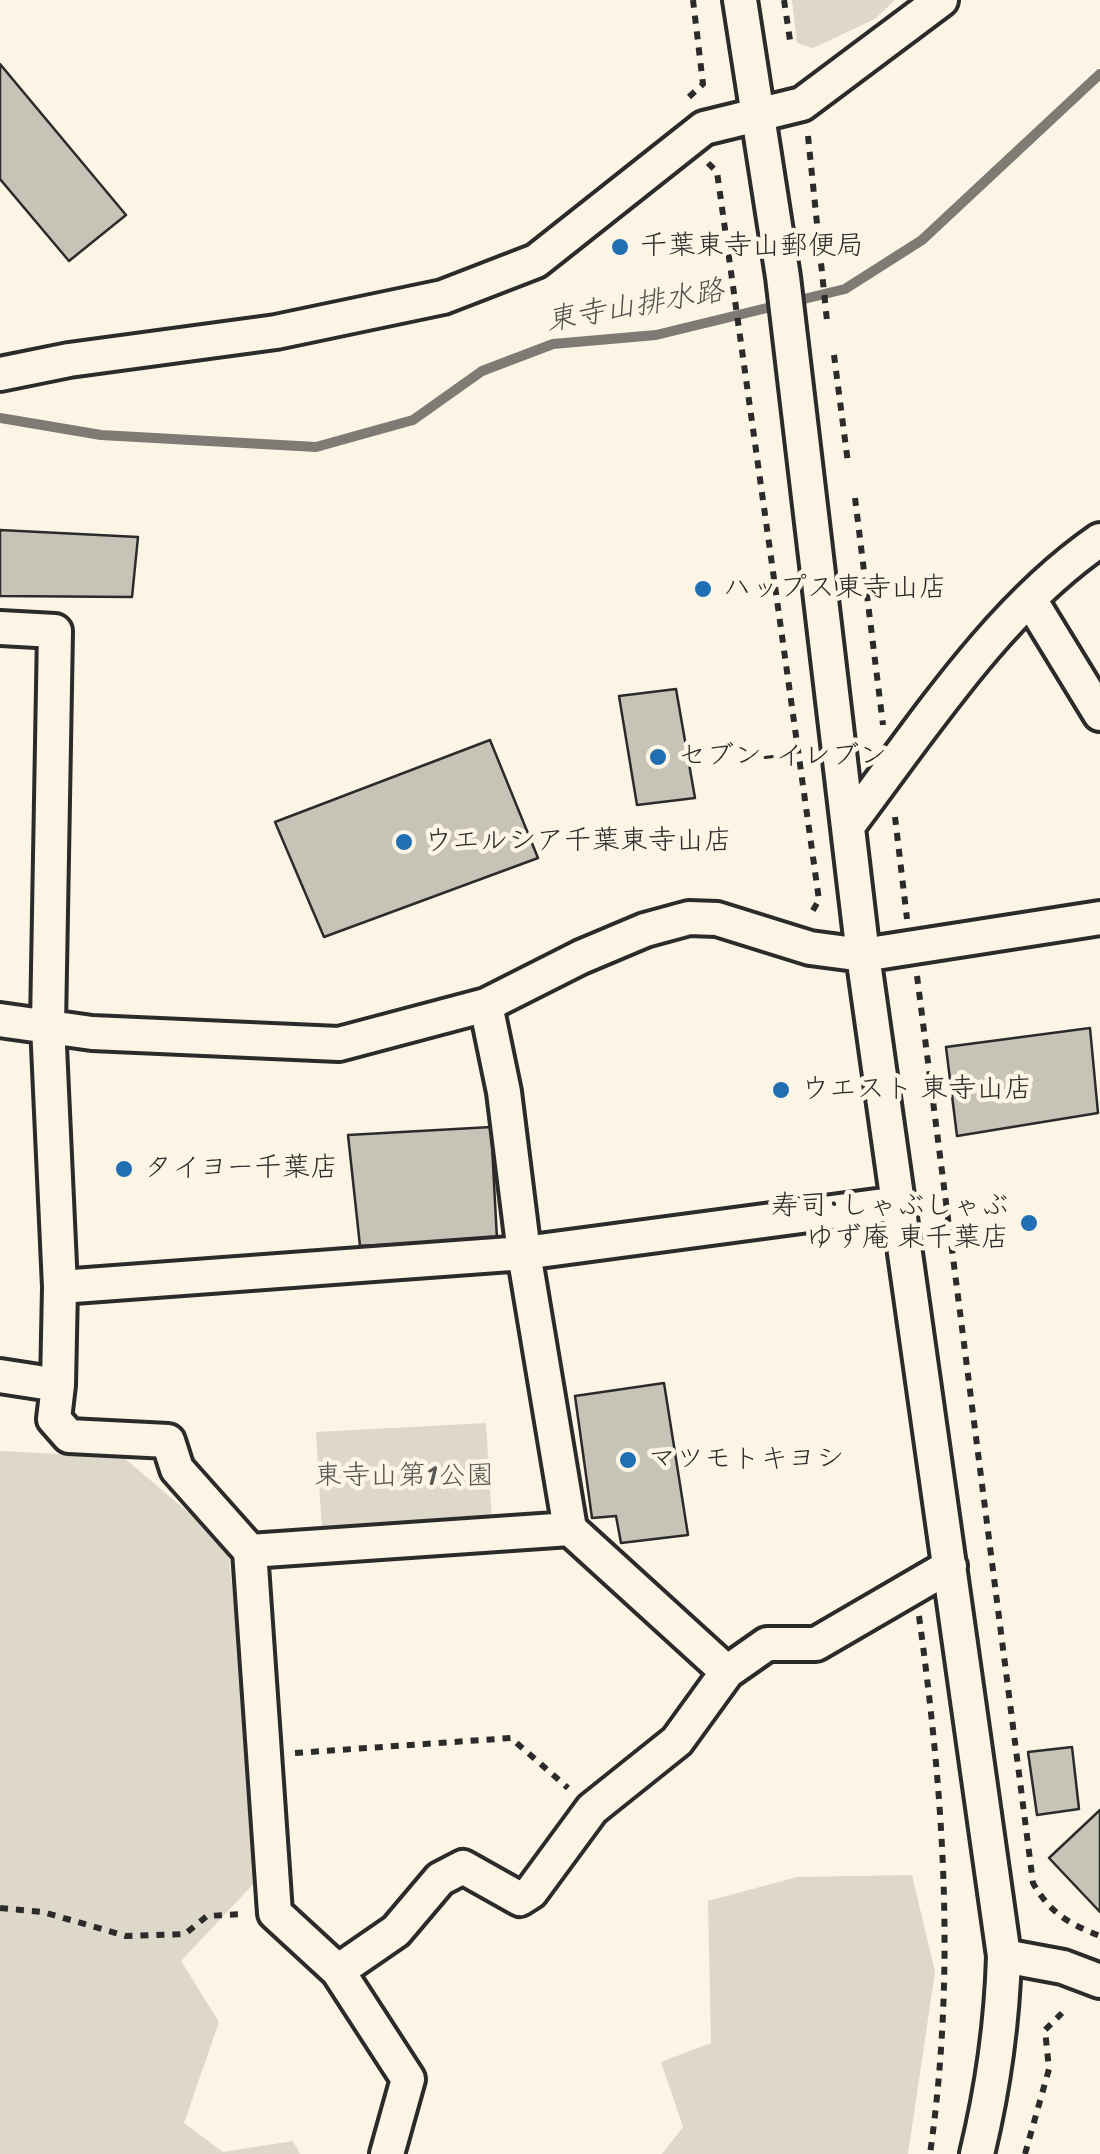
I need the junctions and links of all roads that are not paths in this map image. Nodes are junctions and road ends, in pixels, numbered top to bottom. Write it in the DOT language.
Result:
graph roads {
  1 [pos="740,0"];
  2 [pos="941,0"];
  3 [pos="757,114"];
  4 [pos="0,374"];
  5 [pos="1100,540"];
  6 [pos="1030,601"];
  7 [pos="0,628"];
  8 [pos="1100,714"];
  9 [pos="848,826"];
  10 [pos="1100,918"];
  11 [pos="863,955"];
  12 [pos="486,1004"];
  13 [pos="0,1020"];
  14 [pos="48,1025"];
  15 [pos="899,1203"];
  16 [pos="524,1253"];
  17 [pos="60,1286"];
  18 [pos="0,1376"];
  19 [pos="58,1385"];
  20 [pos="570,1530"];
  21 [pos="250,1551"];
  22 [pos="950,1566"];
  23 [pos="727,1672"];
  24 [pos="1004,1956"];
  25 [pos="338,1971"];
  26 [pos="1100,1981"];
  27 [pos="387,2154"];
  28 [pos="976,2154"];
  1 -- 3 [label="street"];
  2 -- 3 [label="street"];
  3 -- 4 [label="street"];
  3 -- 9 [label="street"];
  5 -- 6 [label="street"];
  6 -- 8 [label="street"];
  6 -- 9 [label="street"];
  7 -- 14 [label="street"];
  9 -- 11 [label="street"];
  10 -- 11 [label="street"];
  11 -- 12 [label="street"];
  11 -- 15 [label="street"];
  12 -- 14 [label="street"];
  12 -- 16 [label="street"];
  13 -- 14 [label="street"];
  14 -- 17 [label="street"];
  15 -- 16 [label="street"];
  15 -- 22 [label="street"];
  16 -- 17 [label="street"];
  16 -- 20 [label="street"];
  17 -- 19 [label="street"];
  18 -- 19 [label="street"];
  19 -- 21 [label="street"];
  20 -- 21 [label="street"];
  20 -- 23 [label="street"];
  21 -- 25 [label="street"];
  22 -- 23 [label="street"];
  22 -- 24 [label="street"];
  23 -- 25 [label="street"];
  24 -- 26 [label="street"];
  24 -- 28 [label="street"];
  25 -- 27 [label="street"];
}
